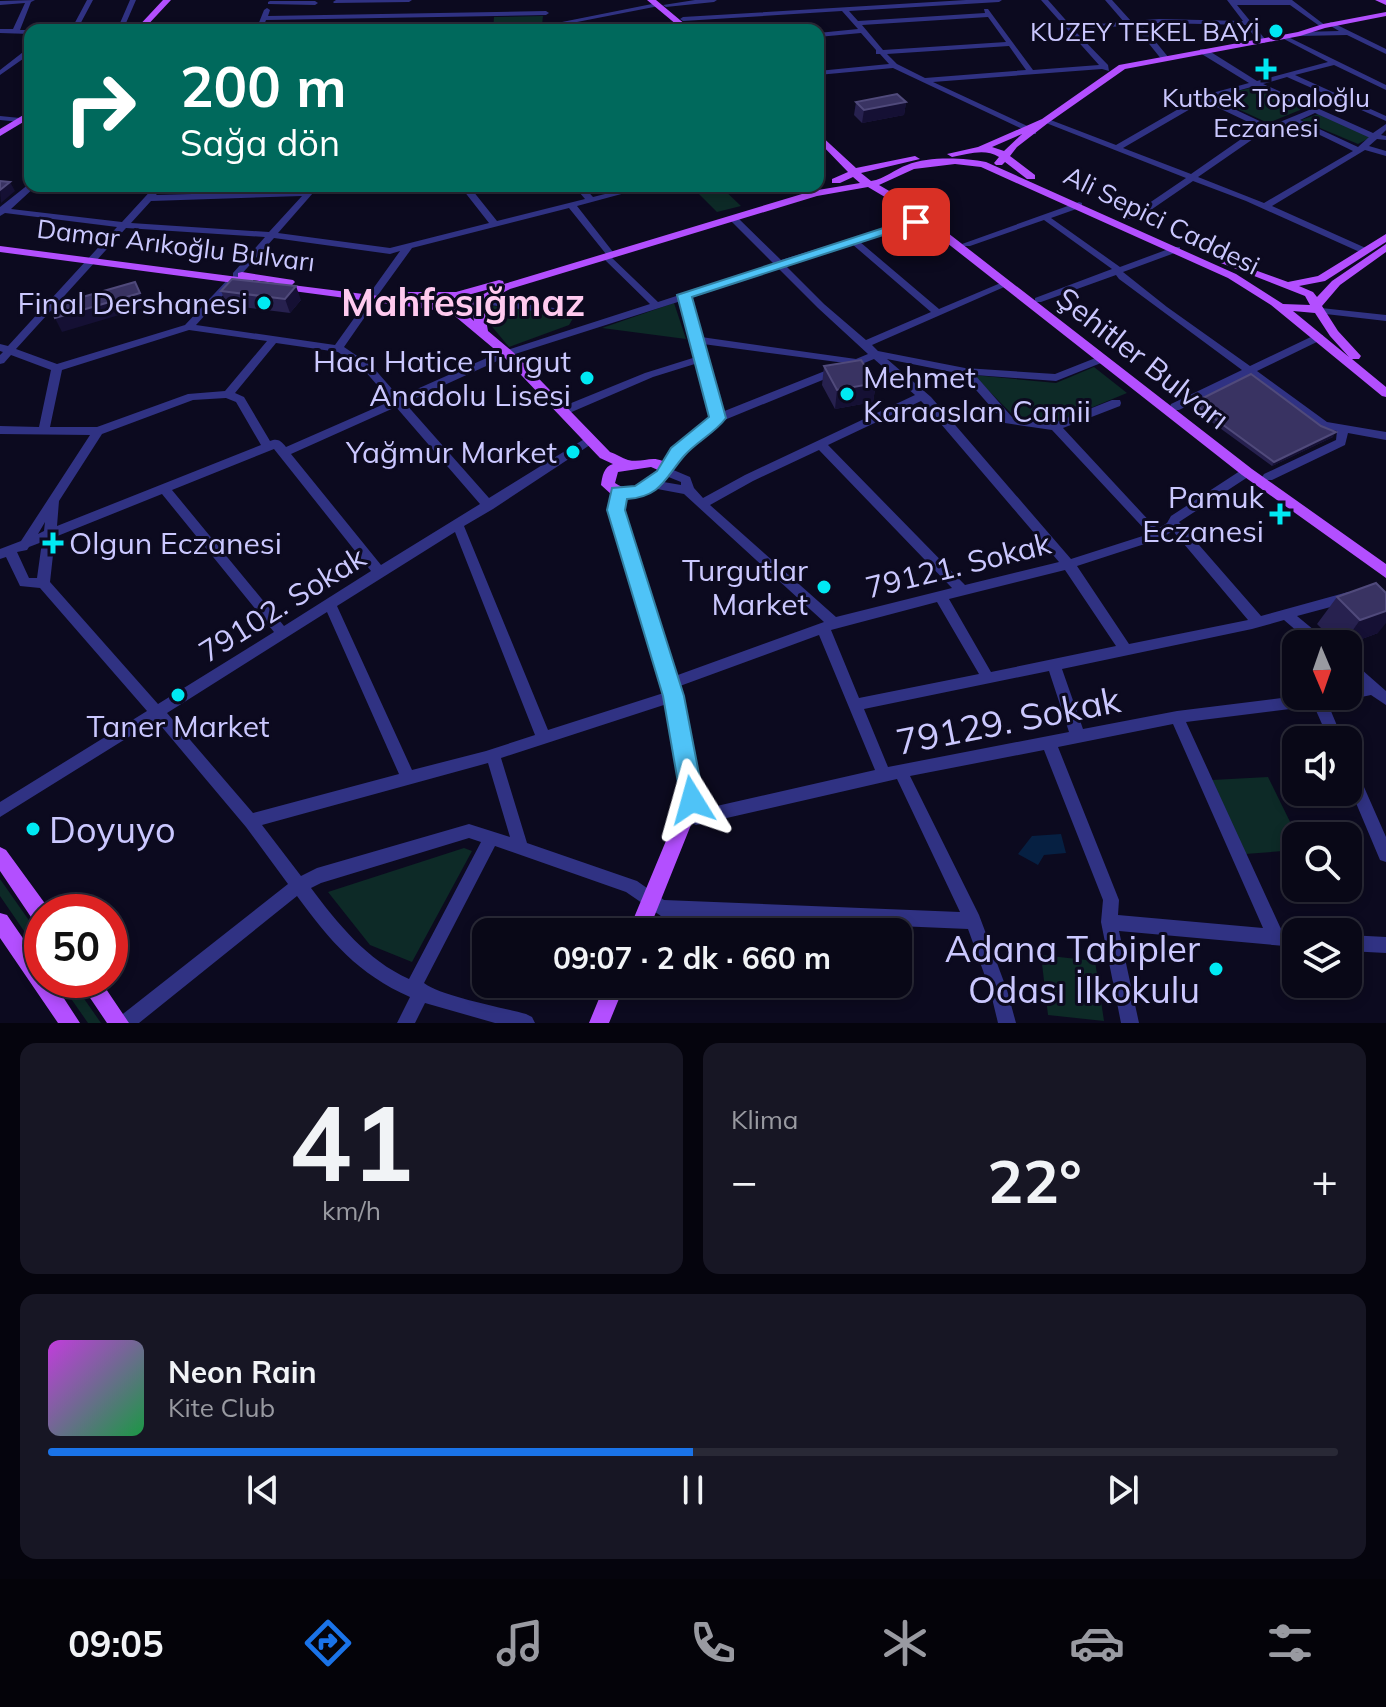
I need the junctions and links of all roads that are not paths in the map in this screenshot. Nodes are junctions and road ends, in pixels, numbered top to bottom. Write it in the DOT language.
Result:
graph roads {
  1 [pos="30,0"];
  2 [pos="90,0"];
  3 [pos="133,0"];
  4 [pos="167,0"];
  5 [pos="179,0"];
  6 [pos="405,0"];
  7 [pos="544,0"];
  8 [pos="714,0"];
  9 [pos="818,0"];
  10 [pos="999,0"];
  11 [pos="1044,0"];
  12 [pos="1108,0"];
  13 [pos="1379,0"];
  14 [pos="976,1"];
  15 [pos="271,2"];
  16 [pos="336,2"];
  17 [pos="658,2"];
  18 [pos="1231,2"];
  19 [pos="1289,2"];
  20 [pos="0,3"];
  21 [pos="315,3"];
  22 [pos="904,3"];
  23 [pos="1386,3"];
  24 [pos="844,9"];
  25 [pos="825,10"];
  26 [pos="546,13"];
  27 [pos="1386,14"];
  28 [pos="489,15"];
  29 [pos="990,15"];
  30 [pos="349,16"];
  31 [pos="428,16"];
  32 [pos="264,18"];
  33 [pos="571,22"];
  34 [pos="1132,22"];
  35 [pos="855,23"];
  36 [pos="1248,23"];
  37 [pos="77,24"];
  38 [pos="123,24"];
  39 [pos="145,24"];
  40 [pos="156,24"];
  41 [pos="262,24"];
  42 [pos="347,24"];
  43 [pos="425,24"];
  44 [pos="487,24"];
  45 [pos="543,24"];
  46 [pos="561,24"];
  47 [pos="684,24"];
  48 [pos="694,24"];
  49 [pos="1327,25"];
  50 [pos="1068,28"];
  51 [pos="0,31"];
  52 [pos="16,31"];
  53 [pos="862,31"];
  54 [pos="24,32"];
  55 [pos="1350,33"];
  56 [pos="824,34"];
  57 [pos="1300,34"];
  58 [pos="1284,37"];
  59 [pos="1262,41"];
  60 [pos="1009,44"];
  61 [pos="1203,51"];
  62 [pos="879,52"];
  63 [pos="1386,52"];
  64 [pos="24,56"];
  65 [pos="1165,58"];
  66 [pos="1335,62"];
  67 [pos="12,65"];
  68 [pos="24,66"];
  69 [pos="894,66"];
  70 [pos="824,67"];
  71 [pos="1108,70"];
  72 [pos="824,72"];
  73 [pos="829,72"];
  74 [pos="1031,72"];
  75 [pos="0,73"];
  76 [pos="1288,75"];
  77 [pos="921,80"];
  78 [pos="1256,84"];
  79 [pos="1386,88"];
  80 [pos="1204,98"];
  81 [pos="1314,111"];
  82 [pos="0,118"];
  83 [pos="1292,119"];
  84 [pos="1386,119"];
  85 [pos="1045,121"];
  86 [pos="24,122"];
  87 [pos="24,122"];
  88 [pos="24,123"];
  89 [pos="1386,126"];
  90 [pos="1269,129"];
  91 [pos="1030,131"];
  92 [pos="0,133"];
  93 [pos="824,134"];
  94 [pos="1382,137"];
  95 [pos="0,142"];
  96 [pos="824,143"];
  97 [pos="1117,148"];
  98 [pos="980,149"];
  99 [pos="1362,149"];
  100 [pos="1386,154"];
  101 [pos="1005,157"];
  102 [pos="983,164"];
  103 [pos="875,165"];
  104 [pos="856,173"];
  105 [pos="891,177"];
  106 [pos="1191,177"];
  107 [pos="824,183"];
  108 [pos="870,183"];
  109 [pos="25,192"];
  110 [pos="155,192"];
  111 [pos="313,192"];
  112 [pos="469,192"];
  113 [pos="584,192"];
  114 [pos="625,192"];
  115 [pos="798,192"];
  116 [pos="821,192"];
  117 [pos="824,192"];
  118 [pos="309,193"];
  119 [pos="150,198"];
  120 [pos="592,201"];
  121 [pos="1079,205"];
  122 [pos="572,206"];
  123 [pos="1265,206"];
  124 [pos="1,211"];
  125 [pos="1046,218"];
  126 [pos="1126,218"];
  127 [pos="734,219"];
  128 [pos="924,219"];
  129 [pos="124,225"];
  130 [pos="495,225"];
  131 [pos="270,235"];
  132 [pos="1386,237"];
  133 [pos="854,241"];
  134 [pos="967,244"];
  135 [pos="0,246"];
  136 [pos="408,247"];
  137 [pos="1386,247"];
  138 [pos="1177,249"];
  139 [pos="1365,251"];
  140 [pos="608,254"];
  141 [pos="92,258"];
  142 [pos="779,265"];
  143 [pos="1119,271"];
  144 [pos="234,277"];
  145 [pos="1006,284"];
  146 [pos="1287,284"];
  147 [pos="457,295"];
  148 [pos="684,295"];
  149 [pos="374,296"];
  150 [pos="1038,300"];
  151 [pos="1275,303"];
  152 [pos="480,304"];
  153 [pos="655,304"];
  154 [pos="1319,307"];
  155 [pos="455,310"];
  156 [pos="937,312"];
  157 [pos="577,314"];
  158 [pos="1386,318"];
  159 [pos="189,327"];
  160 [pos="482,331"];
  161 [pos="1319,337"];
  162 [pos="275,338"];
  163 [pos="698,340"];
  164 [pos="866,344"];
  165 [pos="338,348"];
  166 [pos="4,349"];
  167 [pos="877,354"];
  168 [pos="509,355"];
  169 [pos="703,358"];
  170 [pos="1102,359"];
  171 [pos="0,361"];
  172 [pos="854,361"];
  173 [pos="57,368"];
  174 [pos="965,371"];
  175 [pos="1249,372"];
  176 [pos="1386,382"];
  177 [pos="1386,393"];
  178 [pos="228,394"];
  179 [pos="923,396"];
  180 [pos="398,402"];
  181 [pos="1116,403"];
  182 [pos="1175,407"];
  183 [pos="563,411"];
  184 [pos="718,418"];
  185 [pos="1055,427"];
  186 [pos="0,430"];
  187 [pos="44,430"];
  188 [pos="1343,430"];
  189 [pos="98,431"];
  190 [pos="1386,436"];
  191 [pos="590,441"];
  192 [pos="821,445"];
  193 [pos="268,447"];
  194 [pos="283,453"];
  195 [pos="605,455"];
  196 [pos="626,464"];
  197 [pos="661,467"];
  198 [pos="1247,472"];
  199 [pos="609,475"];
  200 [pos="1268,477"];
  201 [pos="652,484"];
  202 [pos="165,490"];
  203 [pos="688,490"];
  204 [pos="57,492"];
  205 [pos="619,493"];
  206 [pos="702,504"];
  207 [pos="489,506"];
  208 [pos="1173,523"];
  209 [pos="458,525"];
  210 [pos="1160,534"];
  211 [pos="49,538"];
  212 [pos="11,551"];
  213 [pos="1386,561"];
  214 [pos="1068,565"];
  215 [pos="1386,572"];
  216 [pos="380,573"];
  217 [pos="43,583"];
  218 [pos="963,591"];
  219 [pos="1359,594"];
  220 [pos="941,597"];
  221 [pos="330,605"];
  222 [pos="1285,614"];
  223 [pos="1258,622"];
  224 [pos="828,625"];
  225 [pos="1304,630"];
  226 [pos="283,634"];
  227 [pos="1126,650"];
  228 [pos="1054,666"];
  229 [pos="1362,677"];
  230 [pos="988,678"];
  231 [pos="1375,688"];
  232 [pos="671,690"];
  233 [pos="1362,692"];
  234 [pos="1386,699"];
  235 [pos="1282,704"];
  236 [pos="856,705"];
  237 [pos="157,713"];
  238 [pos="1177,717"];
  239 [pos="1078,737"];
  240 [pos="544,738"];
  241 [pos="1049,743"];
  242 [pos="493,755"];
  243 [pos="901,772"];
  244 [pos="884,775"];
  245 [pos="409,779"];
  246 [pos="1362,799"];
  247 [pos="0,810"];
  248 [pos="691,811"];
  249 [pos="250,821"];
  250 [pos="491,838"];
  251 [pos="521,848"];
  252 [pos="1386,855"];
  253 [pos="0,856"];
  254 [pos="302,885"];
  255 [pos="27,894"];
  256 [pos="652,899"];
  257 [pos="644,918"];
  258 [pos="973,921"];
  259 [pos="0,922"];
  260 [pos="1109,922"];
  261 [pos="1276,938"];
  262 [pos="1282,938"];
  263 [pos="1362,944"];
  264 [pos="1386,945"];
  265 [pos="418,990"];
  266 [pos="101,998"];
  267 [pos="611,998"];
  268 [pos="604,1022"];
  269 [pos="70,1023"];
  270 [pos="119,1023"];
  271 [pos="125,1023"];
  272 [pos="406,1023"];
  273 [pos="526,1023"];
  274 [pos="1007,1023"];
  275 [pos="1130,1023"];
  1 -- 20 [label="street"];
  1 -- 52 [label="street"];
  2 -- 37 [label="street"];
  3 -- 38 [label="street"];
  4 -- 39 [label="main road"];
  5 -- 40 [label="main road"];
  6 -- 16 [label="street"];
  7 -- 26 [label="street"];
  8 -- 17 [label="street"];
  9 -- 25 [label="street"];
  10 -- 14 [label="street"];
  11 -- 50 [label="street"];
  12 -- 34 [label="street"];
  13 -- 23 [label="main road"];
  14 -- 22 [label="street"];
  14 -- 29 [label="street"];
  15 -- 21 [label="street"];
  15 -- 32 [label="street"];
  17 -- 33 [label="street"];
  17 -- 47 [label="main road"];
  18 -- 19 [label="street"];
  18 -- 36 [label="street"];
  19 -- 49 [label="street"];
  22 -- 24 [label="street"];
  24 -- 25 [label="street"];
  24 -- 35 [label="street"];
  25 -- 48 [label="street"];
  26 -- 28 [label="street"];
  26 -- 45 [label="street"];
  27 -- 49 [label="main road"];
  28 -- 31 [label="street"];
  28 -- 44 [label="street"];
  29 -- 35 [label="street"];
  29 -- 60 [label="street"];
  30 -- 31 [label="street"];
  30 -- 32 [label="street"];
  30 -- 42 [label="street"];
  31 -- 43 [label="street"];
  32 -- 41 [label="street"];
  33 -- 46 [label="street"];
  34 -- 36 [label="street"];
  34 -- 50 [label="street"];
  34 -- 65 [label="street"];
  35 -- 53 [label="street"];
  36 -- 59 [label="street"];
  49 -- 55 [label="street"];
  49 -- 57 [label="main road"];
  50 -- 71 [label="street"];
  51 -- 52 [label="street"];
  52 -- 54 [label="street"];
  53 -- 56 [label="street"];
  53 -- 62 [label="street"];
  55 -- 57 [label="street"];
  55 -- 63 [label="street"];
  57 -- 58 [label="main road"];
  58 -- 59 [label="main road"];
  58 -- 66 [label="street"];
  59 -- 61 [label="main road"];
  60 -- 62 [label="street"];
  60 -- 74 [label="street"];
  61 -- 65 [label="main road"];
  61 -- 78 [label="street"];
  62 -- 69 [label="street"];
  64 -- 67 [label="street"];
  65 -- 71 [label="main road"];
  66 -- 76 [label="street"];
  66 -- 79 [label="street"];
  67 -- 68 [label="street"];
  67 -- 75 [label="street"];
  69 -- 73 [label="street"];
  69 -- 77 [label="street"];
  70 -- 73 [label="street"];
  71 -- 74 [label="street"];
  71 -- 85 [label="main road"];
  72 -- 73 [label="street"];
  74 -- 77 [label="street"];
  76 -- 78 [label="street"];
  76 -- 84 [label="street"];
  77 -- 91 [label="street"];
  78 -- 80 [label="street"];
  78 -- 81 [label="street"];
  80 -- 90 [label="street"];
  80 -- 97 [label="street"];
  81 -- 83 [label="street"];
  81 -- 94 [label="street"];
  82 -- 86 [label="street"];
  83 -- 90 [label="street"];
  83 -- 99 [label="street"];
  85 -- 91 [label="main road"];
  85 -- 97 [label="street"];
  87 -- 92 [label="main road"];
  88 -- 95 [label="main road"];
  89 -- 94 [label="street"];
  90 -- 106 [label="street"];
  91 -- 98 [label="main road"];
  91 -- 101 [label="main road"];
  93 -- 103 [label="main road"];
  94 -- 99 [label="street"];
  96 -- 104 [label="main road"];
  97 -- 106 [label="street"];
  98 -- 101 [label="main road, Ali Sepici Caddesi"];
  98 -- 102 [label="main road"];
  98 -- 103 [label="main road"];
  99 -- 100 [label="street"];
  99 -- 123 [label="street"];
  101 -- 102 [label="main road"];
  101 -- 126 [label="main road, Ali Sepici Caddesi"];
  102 -- 105 [label="main road, Ali Sepici Caddesi"];
  102 -- 121 [label="main road, Ali Sepici Caddesi"];
  103 -- 104 [label="main road, Damar Arıkoğlu Bulvarı"];
  103 -- 105 [label="main road, Şehitler Bulvarı"];
  104 -- 107 [label="main road, Damar Arıkoğlu Bulvarı"];
  104 -- 108 [label="main road, Şehitler Bulvarı"];
  105 -- 108 [label="main road, Ali Sepici Caddesi"];
  105 -- 134 [label="main road, Şehitler Bulvarı"];
  106 -- 123 [label="street"];
  106 -- 126 [label="street"];
  108 -- 117 [label="main road, Damar Arıkoğlu Bulvarı"];
  108 -- 128 [label="main road, Şehitler Bulvarı"];
  109 -- 124 [label="street"];
  110 -- 119 [label="street"];
  111 -- 118 [label="street"];
  112 -- 130 [label="street"];
  113 -- 120 [label="street"];
  114 -- 120 [label="street"];
  115 -- 140 [label="main road, Damar Arıkoğlu Bulvarı"];
  116 -- 127 [label="main road, Damar Arıkoğlu Bulvarı"];
  118 -- 119 [label="street"];
  118 -- 131 [label="street"];
  119 -- 129 [label="street"];
  120 -- 122 [label="street"];
  121 -- 125 [label="street"];
  121 -- 138 [label="main road, Ali Sepici Caddesi"];
  122 -- 130 [label="street"];
  122 -- 140 [label="street"];
  123 -- 139 [label="street"];
  124 -- 129 [label="street"];
  125 -- 134 [label="street"];
  125 -- 143 [label="street"];
  126 -- 146 [label="main road, Ali Sepici Caddesi"];
  127 -- 140 [label="main road, Damar Arıkoğlu Bulvarı"];
  127 -- 142 [label="street"];
  128 -- 133 [label="street"];
  128 -- 145 [label="main road, Şehitler Bulvarı"];
  129 -- 131 [label="street"];
  129 -- 141 [label="street"];
  130 -- 136 [label="street"];
  131 -- 136 [label="street"];
  131 -- 144 [label="street"];
  132 -- 139 [label="main road"];
  133 -- 142 [label="street"];
  133 -- 156 [label="street"];
  134 -- 150 [label="main road, Şehitler Bulvarı"];
  135 -- 141 [label="main road, Damar Arıkoğlu Bulvarı"];
  136 -- 149 [label="street"];
  137 -- 154 [label="main road"];
  138 -- 143 [label="street"];
  138 -- 151 [label="main road, Ali Sepici Caddesi"];
  139 -- 146 [label="main road"];
  140 -- 147 [label="main road, Damar Arıkoğlu Bulvarı"];
  140 -- 152 [label="main road, Damar Arıkoğlu Bulvarı"];
  140 -- 153 [label="street"];
  141 -- 144 [label="main road, Damar Arıkoğlu Bulvarı"];
  141 -- 166 [label="street"];
  142 -- 148 [label="street"];
  142 -- 164 [label="street"];
  143 -- 150 [label="street"];
  143 -- 175 [label="street"];
  144 -- 149 [label="main road, Damar Arıkoğlu Bulvarı"];
  144 -- 159 [label="street"];
  145 -- 156 [label="street"];
  145 -- 170 [label="main road, Şehitler Bulvarı"];
  146 -- 151 [label="main road"];
  146 -- 154 [label="main road"];
  147 -- 149 [label="main road, Damar Arıkoğlu Bulvarı"];
  147 -- 152 [label="main road"];
  147 -- 155 [label="main road"];
  148 -- 153 [label="street"];
  148 -- 163 [label="street"];
  149 -- 155 [label="main road, Damar Arıkoğlu Bulvarı"];
  149 -- 165 [label="street"];
  150 -- 182 [label="main road, Şehitler Bulvarı"];
  151 -- 154 [label="main road"];
  151 -- 161 [label="main road, Ali Sepici Caddesi"];
  152 -- 155 [label="main road, Damar Arıkoğlu Bulvarı"];
  152 -- 157 [label="street"];
  152 -- 160 [label="main road"];
  153 -- 168 [label="street"];
  154 -- 158 [label="street"];
  154 -- 176 [label="main road"];
  155 -- 160 [label="main road"];
  156 -- 164 [label="street"];
  159 -- 162 [label="street"];
  159 -- 173 [label="street"];
  160 -- 168 [label="main road"];
  161 -- 175 [label="street"];
  161 -- 177 [label="main road, Ali Sepici Caddesi"];
  162 -- 165 [label="street"];
  162 -- 178 [label="street"];
  163 -- 169 [label="street"];
  163 -- 172 [label="street"];
  164 -- 167 [label="street"];
  165 -- 180 [label="street"];
  166 -- 171 [label="street"];
  166 -- 173 [label="street"];
  167 -- 172 [label="street"];
  167 -- 174 [label="street"];
  167 -- 179 [label="street"];
  168 -- 180 [label="street"];
  168 -- 183 [label="main road"];
  169 -- 183 [label="street"];
  169 -- 184 [label="street"];
  170 -- 174 [label="street"];
  170 -- 198 [label="main road, Şehitler Bulvarı"];
  172 -- 184 [label="street"];
  173 -- 187 [label="street"];
  174 -- 185 [label="street"];
  175 -- 182 [label="street"];
  175 -- 188 [label="street"];
  178 -- 189 [label="street"];
  178 -- 193 [label="street"];
  179 -- 192 [label="street"];
  179 -- 214 [label="street"];
  180 -- 194 [label="street"];
  180 -- 207 [label="street"];
  181 -- 185 [label="street"];
  182 -- 200 [label="main road, Şehitler Bulvarı"];
  183 -- 191 [label="main road"];
  184 -- 197 [label="street"];
  185 -- 210 [label="street"];
  186 -- 187 [label="street"];
  187 -- 189 [label="street"];
  188 -- 190 [label="street"];
  188 -- 200 [label="street"];
  189 -- 204 [label="street"];
  191 -- 195 [label="main road"];
  191 -- 207 [label="street, 79102. Sokak"];
  192 -- 206 [label="street"];
  192 -- 218 [label="street"];
  193 -- 194 [label="street"];
  193 -- 202 [label="street"];
  194 -- 216 [label="street"];
  195 -- 196 [label="main road"];
  195 -- 199 [label="main road"];
  196 -- 197 [label="main road"];
  196 -- 199 [label="main road"];
  197 -- 201 [label="main road"];
  197 -- 203 [label="street"];
  198 -- 208 [label="street, 79121. Sokak"];
  198 -- 215 [label="main road, Şehitler Bulvarı"];
  199 -- 205 [label="main road"];
  200 -- 213 [label="main road, Şehitler Bulvarı"];
  201 -- 203 [label="street"];
  201 -- 205 [label="main road"];
  202 -- 211 [label="street"];
  202 -- 226 [label="street"];
  203 -- 206 [label="street"];
  204 -- 211 [label="street"];
  204 -- 212 [label="street"];
  205 -- 232 [label="main road"];
  206 -- 224 [label="street"];
  207 -- 209 [label="street, 79102. Sokak"];
  208 -- 210 [label="street, 79121. Sokak"];
  208 -- 223 [label="street"];
  209 -- 216 [label="street, 79102. Sokak"];
  209 -- 240 [label="street"];
  210 -- 214 [label="street, 79121. Sokak"];
  211 -- 212 [label="street"];
  211 -- 217 [label="street"];
  212 -- 217 [label="street"];
  214 -- 218 [label="street, 79121. Sokak"];
  214 -- 227 [label="street"];
  216 -- 221 [label="street, 79102. Sokak"];
  217 -- 237 [label="street"];
  218 -- 220 [label="street, 79121. Sokak"];
  219 -- 222 [label="street"];
  220 -- 224 [label="street, 79121. Sokak"];
  220 -- 230 [label="street"];
  221 -- 226 [label="street, 79102. Sokak"];
  221 -- 245 [label="street"];
  222 -- 223 [label="street"];
  222 -- 225 [label="street"];
  223 -- 227 [label="street"];
  224 -- 232 [label="street, 79121. Sokak"];
  224 -- 236 [label="street"];
  226 -- 237 [label="street, 79102. Sokak"];
  227 -- 228 [label="street"];
  228 -- 230 [label="street"];
  228 -- 239 [label="street"];
  229 -- 231 [label="street"];
  230 -- 236 [label="street"];
  231 -- 233 [label="street, 79129. Sokak"];
  231 -- 234 [label="street"];
  232 -- 240 [label="street, 79121. Sokak"];
  232 -- 248 [label="main road"];
  235 -- 238 [label="street, 79129. Sokak"];
  236 -- 244 [label="street"];
  237 -- 247 [label="street, 79102. Sokak"];
  237 -- 249 [label="street"];
  238 -- 239 [label="street, 79129. Sokak"];
  238 -- 261 [label="street"];
  239 -- 241 [label="street, 79129. Sokak"];
  240 -- 242 [label="street, 79121. Sokak"];
  241 -- 243 [label="street, 79129. Sokak"];
  241 -- 260 [label="street"];
  242 -- 245 [label="street, 79121. Sokak"];
  242 -- 251 [label="street"];
  243 -- 244 [label="street, 79129. Sokak"];
  243 -- 258 [label="street"];
  244 -- 248 [label="street, 79129. Sokak"];
  245 -- 249 [label="street, 79121. Sokak"];
  246 -- 252 [label="street"];
  248 -- 256 [label="main road"];
  249 -- 254 [label="street"];
  250 -- 251 [label="street"];
  250 -- 254 [label="street"];
  250 -- 265 [label="street"];
  251 -- 256 [label="street"];
  253 -- 255 [label="main road"];
  254 -- 265 [label="street"];
  254 -- 271 [label="street"];
  256 -- 257 [label="main road"];
  256 -- 258 [label="street"];
  258 -- 274 [label="street"];
  259 -- 269 [label="main road"];
  260 -- 261 [label="street"];
  260 -- 275 [label="street"];
  261 -- 262 [label="street"];
  263 -- 264 [label="street"];
  265 -- 272 [label="street"];
  265 -- 273 [label="street"];
  266 -- 270 [label="main road"];
  267 -- 268 [label="main road"];
}
